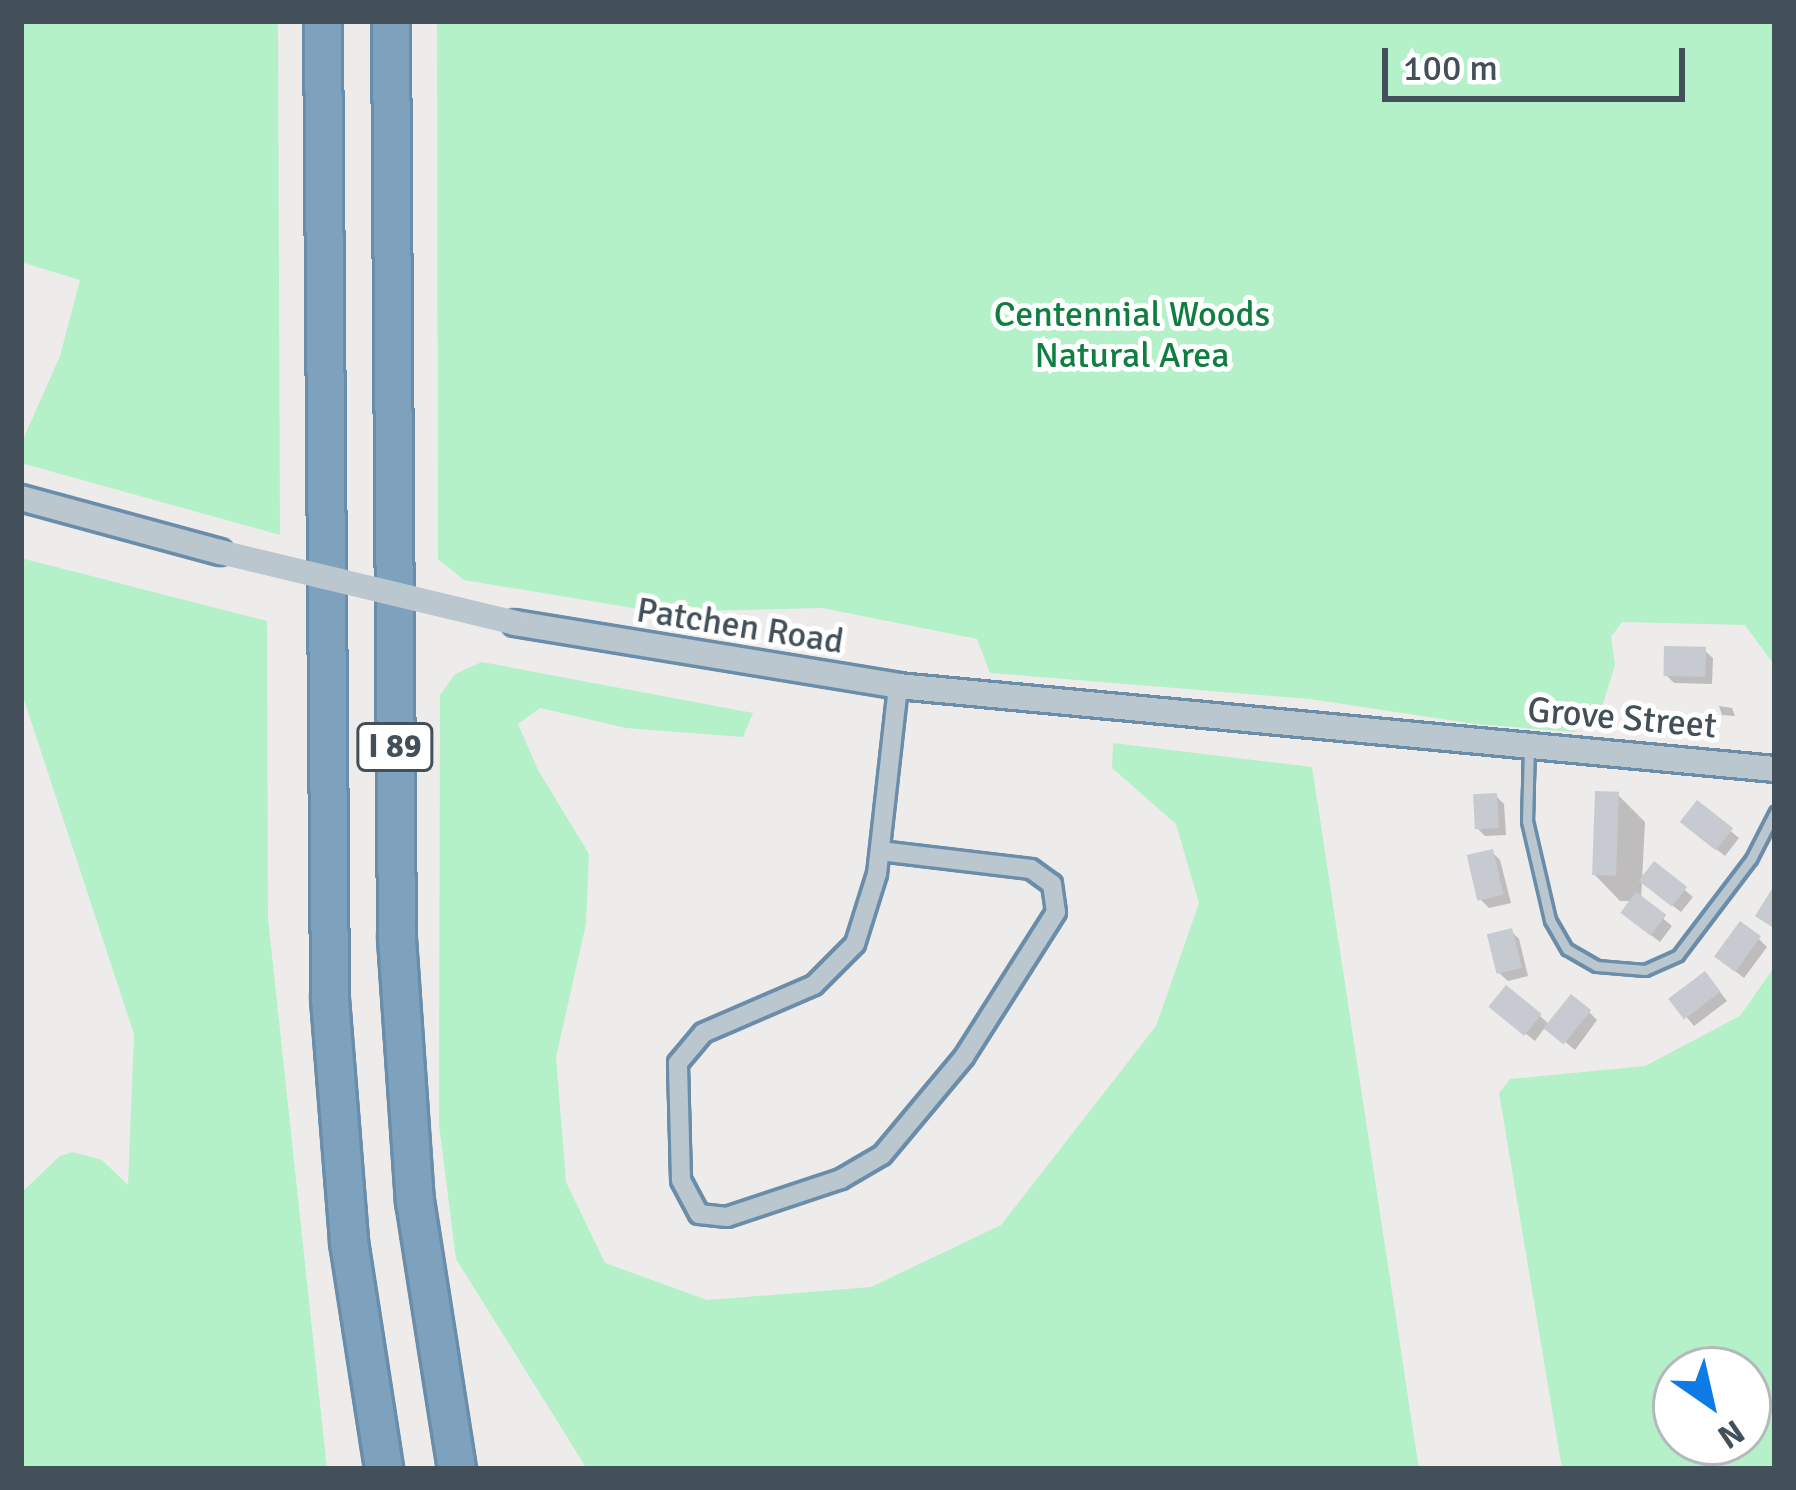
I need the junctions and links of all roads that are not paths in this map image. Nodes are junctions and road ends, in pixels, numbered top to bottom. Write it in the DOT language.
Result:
graph roads {
  1 [pos="323,21"];
  2 [pos="391,21"];
  3 [pos="21,498"];
  4 [pos="898,686"];
  5 [pos="1462,739"];
  6 [pos="1528,746"];
  7 [pos="1775,769"];
  8 [pos="1775,812"];
  9 [pos="880,851"];
  10 [pos="384,1469"];
  11 [pos="457,1469"];
  1 -- 10 [label="highway, I 89"];
  2 -- 11 [label="highway, I 89"];
  3 -- 4 [label="street, Patchen Road, bridge"];
  4 -- 5 [label="street, Patchen Road"];
  4 -- 9 [label="street"];
  5 -- 6 [label="street, Grove Street"];
  6 -- 7 [label="street, Grove Street"];
  6 -- 8 [label="lane"];
  9 -- 9 [label="street"];
}
